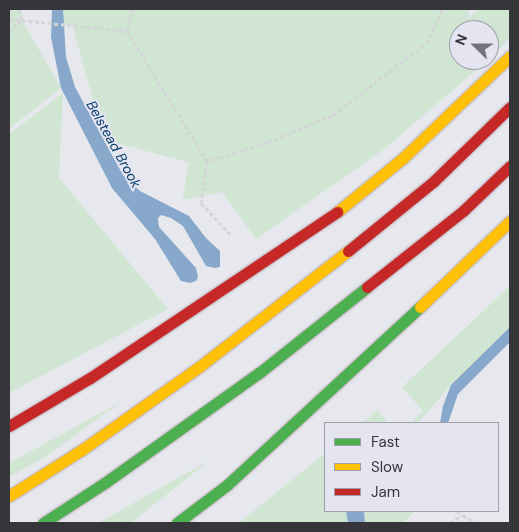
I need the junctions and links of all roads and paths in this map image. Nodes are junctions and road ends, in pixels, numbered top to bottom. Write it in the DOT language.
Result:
graph roads {
  1 [pos="19,9"];
  2 [pos="132,9"];
  3 [pos="442,9"];
  4 [pos="9,19"];
  5 [pos="22,20"];
  6 [pos="127,31"];
  7 [pos="9,32"];
  8 [pos="510,56"];
  9 [pos="510,107"];
  10 [pos="207,161"];
  11 [pos="510,166"];
  12 [pos="510,221"];
  13 [pos="230,234"];
  14 [pos="9,426"];
  15 [pos="9,496"];
  16 [pos="458,512"];
  17 [pos="462,515"];
  18 [pos="44,523"];
  19 [pos="176,523"];
  20 [pos="450,523"];
  21 [pos="475,523"];
  1 -- 5 [label="path"];
  2 -- 6 [label="path"];
  3 -- 10 [label="path"];
  4 -- 5 [label="path"];
  5 -- 6 [label="path"];
  5 -- 7 [label="path"];
  6 -- 10 [label="path"];
  8 -- 14 [label="highway"];
  9 -- 15 [label="highway"];
  10 -- 13 [label="path"];
  11 -- 18 [label="highway"];
  12 -- 19 [label="highway"];
  16 -- 17 [label="path"];
  17 -- 20 [label="path"];
  17 -- 21 [label="path"];
}
